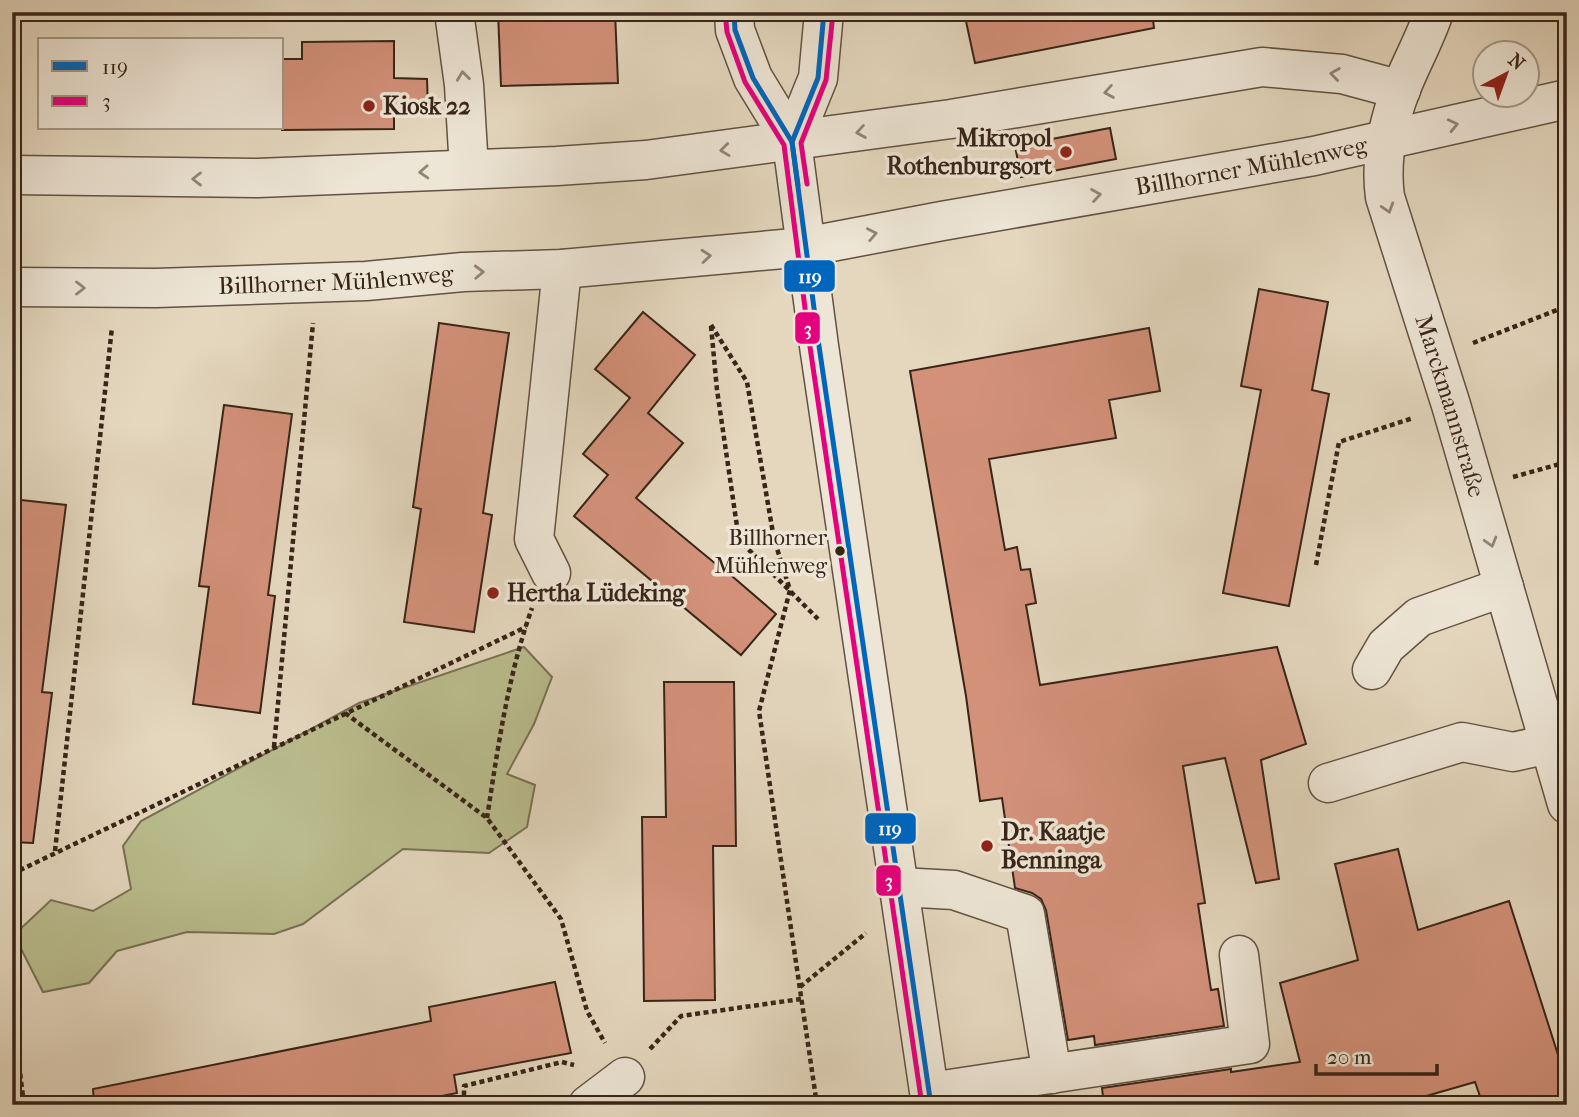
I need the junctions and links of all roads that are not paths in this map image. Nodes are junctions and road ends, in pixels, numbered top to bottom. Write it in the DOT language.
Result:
graph roads {
  1 [pos="454,12"];
  2 [pos="734,12"];
  3 [pos="824,12"];
  4 [pos="1434,12"];
  5 [pos="1401,90"];
  6 [pos="1567,99"];
  7 [pos="1386,140"];
  8 [pos="792,142"];
  9 [pos="469,169"];
  10 [pos="12,175"];
  11 [pos="805,247"];
  12 [pos="562,269"];
  13 [pos="12,287"];
  14 [pos="551,573"];
  15 [pos="1504,587"];
  16 [pos="1372,670"];
  17 [pos="1549,744"];
  18 [pos="1328,783"];
  19 [pos="1567,804"];
  20 [pos="901,895"];
  21 [pos="1239,955"];
  22 [pos="1052,1074"];
  23 [pos="625,1077"];
  24 [pos="931,1099"];
  25 [pos="589,1105"];
  9 -- 1 [label="street, one-way"];
  2 -- 8 [label="street"];
  3 -- 8 [label="street"];
  4 -- 5 [label="street, Marckmannstraße"];
  5 -- 7 [label="street, Marckmannstraße"];
  5 -- 8 [label="street, one-way"];
  7 -- 6 [label="street, Billhorner Mühlenweg, one-way"];
  11 -- 7 [label="street, Billhorner Mühlenweg, one-way"];
  7 -- 15 [label="street, Marckmannstraße, one-way"];
  8 -- 9 [label="street, one-way"];
  8 -- 11 [label="street"];
  9 -- 10 [label="street, one-way"];
  12 -- 11 [label="street, Billhorner Mühlenweg, one-way"];
  11 -- 20 [label="street"];
  13 -- 12 [label="street, Billhorner Mühlenweg, one-way"];
  12 -- 14 [label="street"];
  15 -- 16 [label="street"];
  15 -- 17 [label="street, Marckmannstraße"];
  17 -- 18 [label="street"];
  17 -- 19 [label="street, Marckmannstraße"];
  20 -- 22 [label="street"];
  20 -- 24 [label="street"];
  21 -- 22 [label="street"];
  22 -- 24 [label="street"];
  23 -- 25 [label="street"];
}
